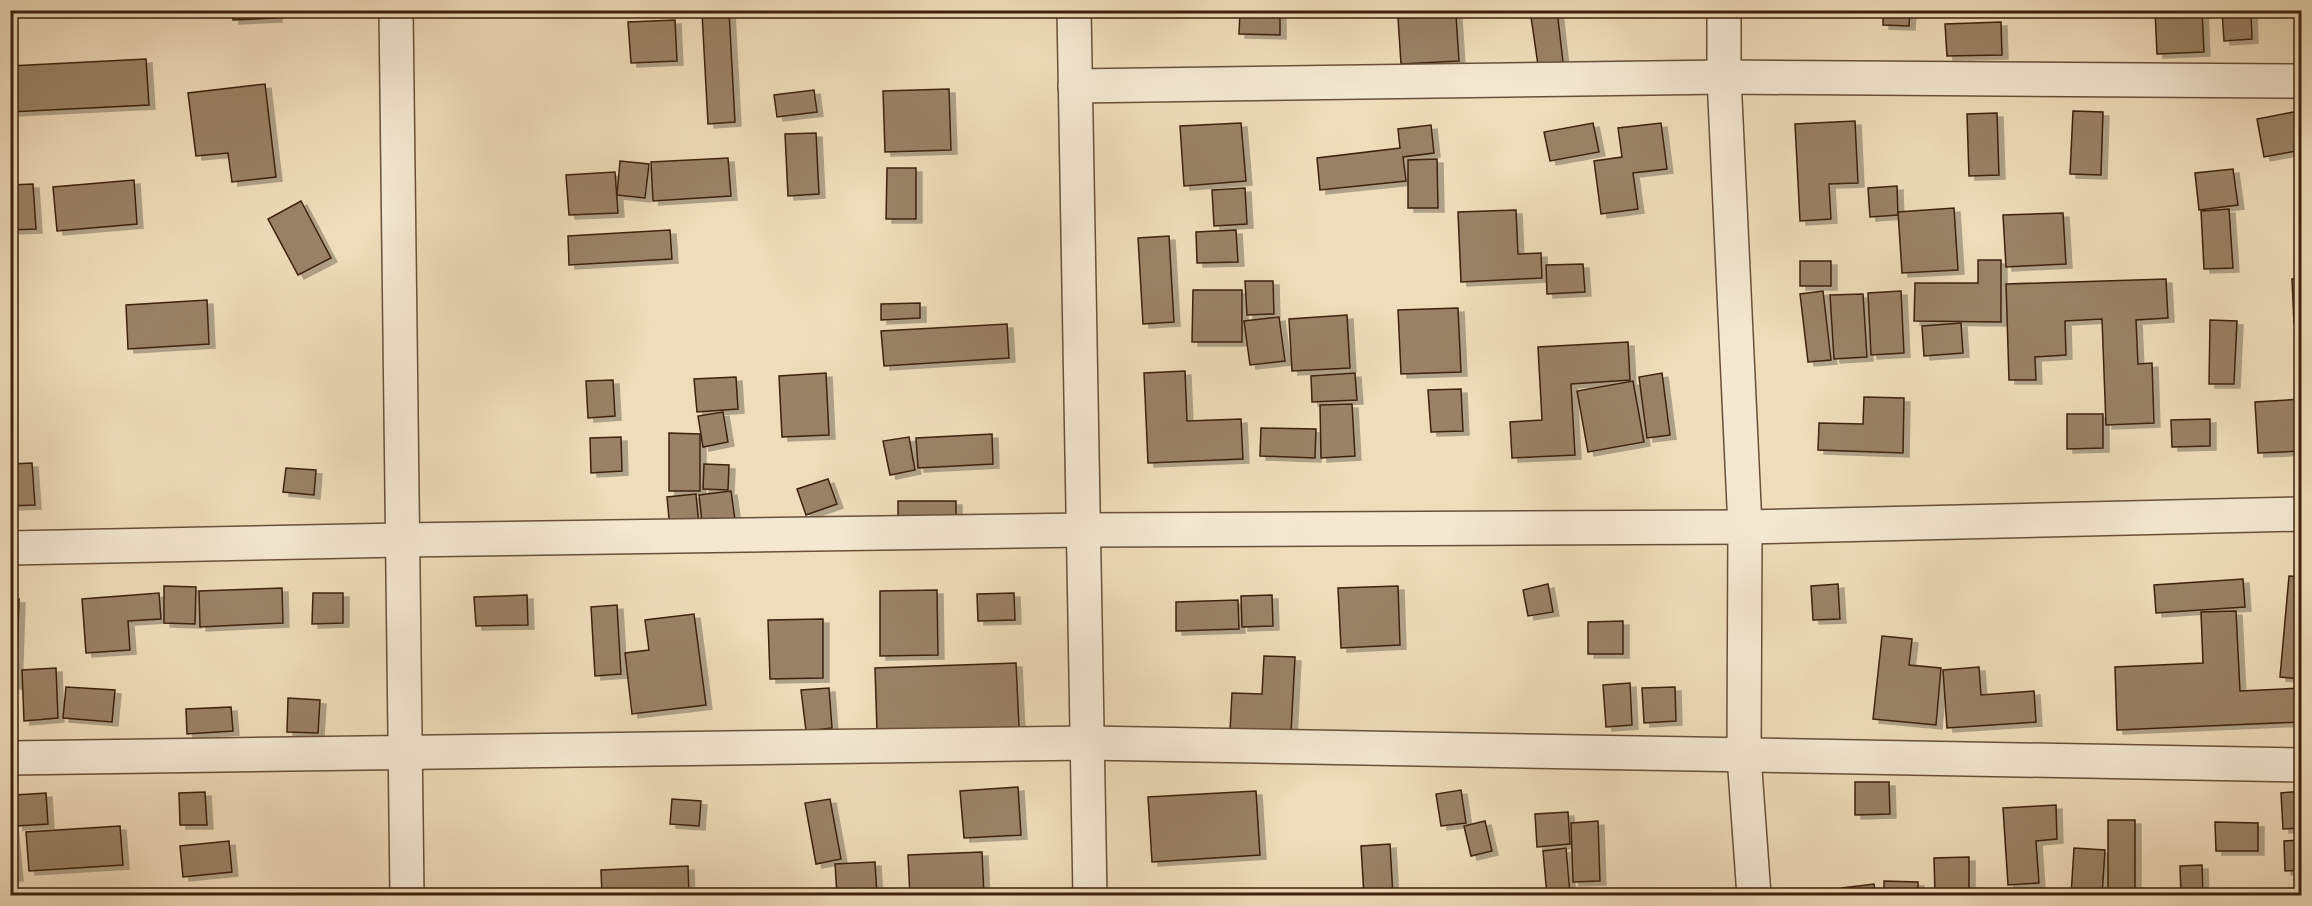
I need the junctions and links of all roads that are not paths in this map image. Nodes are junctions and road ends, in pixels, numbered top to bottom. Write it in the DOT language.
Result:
graph roads {
  1 [pos="396,10"];
  2 [pos="1074,10"];
  3 [pos="1724,10"];
  4 [pos="1724,77"];
  5 [pos="2301,81"];
  6 [pos="1075,86"];
  7 [pos="2301,514"];
  8 [pos="1745,527"];
  9 [pos="1083,530"];
  10 [pos="401,540"];
  11 [pos="10,548"];
  12 [pos="1087,743"];
  13 [pos="405,753"];
  14 [pos="1744,756"];
  15 [pos="10,758"];
  16 [pos="2301,765"];
  17 [pos="407,896"];
  18 [pos="1090,896"];
  19 [pos="1754,896"];
  1 -- 10 [label="street"];
  2 -- 6 [label="street"];
  3 -- 4 [label="street"];
  4 -- 5 [label="street"];
  4 -- 6 [label="street"];
  4 -- 8 [label="street"];
  6 -- 9 [label="street"];
  7 -- 8 [label="street"];
  8 -- 9 [label="street"];
  8 -- 14 [label="street"];
  9 -- 10 [label="street"];
  9 -- 12 [label="street"];
  10 -- 11 [label="street"];
  10 -- 13 [label="street"];
  12 -- 13 [label="street"];
  12 -- 14 [label="street"];
  12 -- 18 [label="street"];
  13 -- 15 [label="street"];
  13 -- 17 [label="street"];
  14 -- 16 [label="street"];
  14 -- 19 [label="street"];
}
